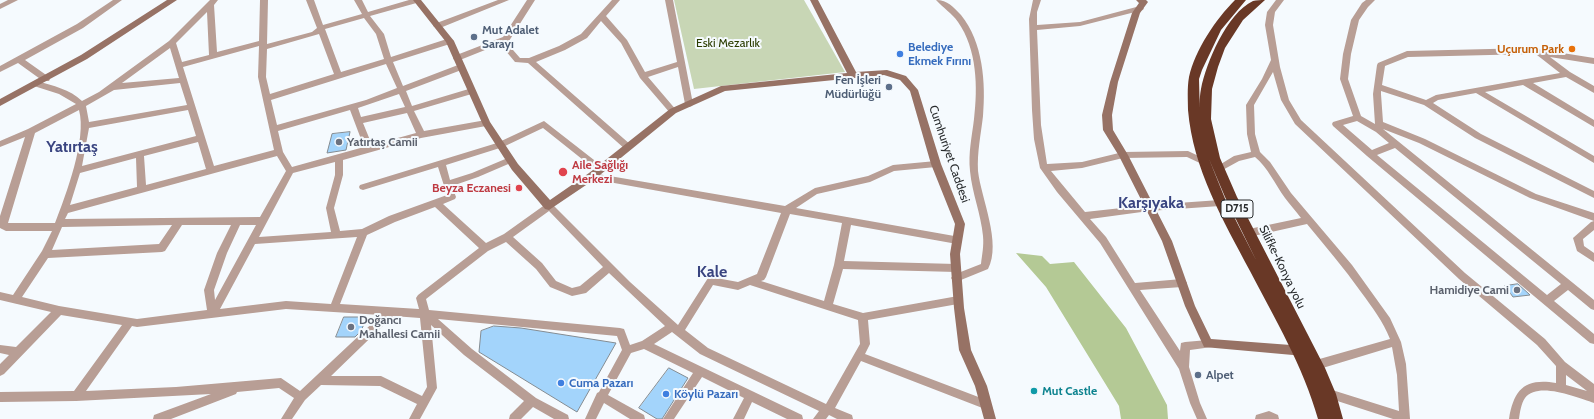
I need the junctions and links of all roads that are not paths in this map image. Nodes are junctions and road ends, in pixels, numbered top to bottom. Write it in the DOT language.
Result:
graph roads {
  1 [pos="14,0"];
  2 [pos="118,0"];
  3 [pos="173,0"];
  4 [pos="264,0"];
  5 [pos="310,0"];
  6 [pos="358,0"];
  7 [pos="417,0"];
  8 [pos="505,0"];
  9 [pos="531,0"];
  10 [pos="616,0"];
  11 [pos="669,0"];
  12 [pos="814,0"];
  13 [pos="940,0"];
  14 [pos="1036,0"];
  15 [pos="1241,0"];
  16 [pos="1260,0"];
  17 [pos="1280,0"];
  18 [pos="1372,0"];
  19 [pos="212,2"];
  20 [pos="1144,2"];
  21 [pos="0,7"];
  22 [pos="366,15"];
  23 [pos="602,17"];
  24 [pos="438,26"];
  25 [pos="1033,28"];
  26 [pos="321,29"];
  27 [pos="450,41"];
  28 [pos="501,41"];
  29 [pos="172,42"];
  30 [pos="263,45"];
  31 [pos="1539,52"];
  32 [pos="213,56"];
  33 [pos="19,60"];
  34 [pos="388,60"];
  35 [pos="1275,60"];
  36 [pos="530,61"];
  37 [pos="1594,62"];
  38 [pos="459,63"];
  39 [pos="681,63"];
  40 [pos="178,66"];
  41 [pos="0,69"];
  42 [pos="1567,74"];
  43 [pos="853,75"];
  44 [pos="338,76"];
  45 [pos="643,76"];
  46 [pos="46,79"];
  47 [pos="183,80"];
  48 [pos="1525,82"];
  49 [pos="37,84"];
  50 [pos="111,87"];
  51 [pos="1378,87"];
  52 [pos="402,89"];
  53 [pos="1594,90"];
  54 [pos="472,91"];
  55 [pos="1478,91"];
  56 [pos="267,98"];
  57 [pos="0,103"];
  58 [pos="1427,103"];
  59 [pos="689,104"];
  60 [pos="81,105"];
  61 [pos="353,106"];
  62 [pos="191,107"];
  63 [pos="410,109"];
  64 [pos="673,111"];
  65 [pos="1357,117"];
  66 [pos="359,121"];
  67 [pos="486,123"];
  68 [pos="1594,124"];
  69 [pos="86,126"];
  70 [pos="1379,127"];
  71 [pos="274,129"];
  72 [pos="31,131"];
  73 [pos="421,135"];
  74 [pos="201,138"];
  75 [pos="0,144"];
  76 [pos="500,144"];
  77 [pos="1396,144"];
  78 [pos="628,147"];
  79 [pos="369,149"];
  80 [pos="279,152"];
  81 [pos="140,154"];
  82 [pos="1256,154"];
  83 [pos="1370,154"];
  84 [pos="1123,155"];
  85 [pos="339,157"];
  86 [pos="510,160"];
  87 [pos="1594,160"];
  88 [pos="1204,162"];
  89 [pos="441,163"];
  90 [pos="936,164"];
  91 [pos="1044,168"];
  92 [pos="600,169"];
  93 [pos="1219,169"];
  94 [pos="76,171"];
  95 [pos="210,171"];
  96 [pos="290,171"];
  97 [pos="592,176"];
  98 [pos="447,184"];
  99 [pos="363,187"];
  100 [pos="142,189"];
  101 [pos="1594,195"];
  102 [pos="436,203"];
  103 [pos="1220,203"];
  104 [pos="549,206"];
  105 [pos="1149,208"];
  106 [pos="64,210"];
  107 [pos="787,210"];
  108 [pos="1083,216"];
  109 [pos="1594,217"];
  110 [pos="847,220"];
  111 [pos="1308,220"];
  112 [pos="237,221"];
  113 [pos="264,221"];
  114 [pos="179,222"];
  115 [pos="1,224"];
  116 [pos="58,225"];
  117 [pos="1594,225"];
  118 [pos="363,233"];
  119 [pos="1249,233"];
  120 [pos="336,235"];
  121 [pos="507,237"];
  122 [pos="957,240"];
  123 [pos="252,241"];
  124 [pos="485,248"];
  125 [pos="44,254"];
  126 [pos="1594,258"];
  127 [pos="839,265"];
  128 [pos="609,267"];
  129 [pos="956,273"];
  130 [pos="749,281"];
  131 [pos="1182,283"];
  132 [pos="1567,285"];
  133 [pos="1132,287"];
  134 [pos="0,296"];
  135 [pos="16,299"];
  136 [pos="958,300"];
  137 [pos="1546,301"];
  138 [pos="827,306"];
  139 [pos="1594,306"];
  140 [pos="334,308"];
  141 [pos="59,310"];
  142 [pos="391,312"];
  143 [pos="425,314"];
  144 [pos="212,315"];
  145 [pos="863,317"];
  146 [pos="130,322"];
  147 [pos="675,328"];
  148 [pos="1594,340"];
  149 [pos="1395,342"];
  150 [pos="645,344"];
  151 [pos="1208,344"];
  152 [pos="0,348"];
  153 [pos="627,350"];
  154 [pos="1303,351"];
  155 [pos="18,352"];
  156 [pos="859,356"];
  157 [pos="1316,364"];
  158 [pos="1561,365"];
  159 [pos="1184,367"];
  160 [pos="0,371"];
  161 [pos="700,371"];
  162 [pos="319,380"];
  163 [pos="243,387"];
  164 [pos="1561,388"];
  165 [pos="1594,390"];
  166 [pos="1329,394"];
  167 [pos="76,396"];
  168 [pos="602,396"];
  169 [pos="750,396"];
  170 [pos="0,397"];
  171 [pos="301,397"];
  172 [pos="1594,398"];
  173 [pos="532,401"];
  174 [pos="424,402"];
  175 [pos="985,404"];
  176 [pos="829,409"];
  177 [pos="1405,418"];
  178 [pos="158,419"];
  179 [pos="286,419"];
  180 [pos="414,419"];
  181 [pos="514,419"];
  182 [pos="564,419"];
  183 [pos="590,419"];
  184 [pos="640,419"];
  185 [pos="668,419"];
  186 [pos="738,419"];
  187 [pos="798,419"];
  188 [pos="818,419"];
  189 [pos="848,419"];
  190 [pos="990,419"];
  191 [pos="1202,419"];
  192 [pos="1260,419"];
  193 [pos="1274,419"];
  194 [pos="1325,419"];
  195 [pos="1336,419"];
  196 [pos="1514,419"];
  1 -- 21 [label="street"];
  2 -- 33 [label="street"];
  3 -- 46 [label="street"];
  4 -- 30 [label="street"];
  5 -- 26 [label="street"];
  6 -- 22 [label="street"];
  7 -- 22 [label="street"];
  7 -- 24 [label="street"];
  8 -- 24 [label="street"];
  9 -- 28 [label="street"];
  10 -- 23 [label="street"];
  11 -- 39 [label="street"];
  12 -- 43 [label="street"];
  13 -- 129 [label="street"];
  14 -- 25 [label="street"];
  15 -- 88 [label="highway, Silifke-Konya yolu / D715"];
  16 -- 93 [label="highway, Silifke-Konya yolu / D715"];
  17 -- 35 [label="street"];
  18 -- 65 [label="street"];
  19 -- 29 [label="street"];
  19 -- 32 [label="street"];
  20 -- 25 [label="street"];
  20 -- 84 [label="street"];
  22 -- 26 [label="street"];
  22 -- 34 [label="street"];
  23 -- 36 [label="street"];
  23 -- 45 [label="street"];
  24 -- 27 [label="street"];
  25 -- 91 [label="street"];
  26 -- 30 [label="street"];
  26 -- 44 [label="street"];
  27 -- 34 [label="street"];
  27 -- 38 [label="street"];
  28 -- 36 [label="street"];
  28 -- 38 [label="street"];
  29 -- 40 [label="street"];
  29 -- 50 [label="street"];
  30 -- 32 [label="street"];
  30 -- 56 [label="street"];
  31 -- 37 [label="street"];
  31 -- 42 [label="street"];
  31 -- 51 [label="street"];
  32 -- 40 [label="street"];
  33 -- 41 [label="street"];
  33 -- 46 [label="street"];
  34 -- 44 [label="street"];
  34 -- 52 [label="street"];
  35 -- 82 [label="street"];
  35 -- 158 [label="street"];
  36 -- 78 [label="street"];
  38 -- 52 [label="street"];
  38 -- 54 [label="street"];
  39 -- 45 [label="street"];
  39 -- 59 [label="street"];
  40 -- 47 [label="street"];
  42 -- 48 [label="street"];
  42 -- 53 [label="street"];
  43 -- 59 [label="street, Cumhuriyet Caddesi"];
  43 -- 90 [label="street, Cumhuriyet Caddesi"];
  44 -- 56 [label="street"];
  45 -- 64 [label="street"];
  46 -- 49 [label="street"];
  47 -- 50 [label="street"];
  47 -- 62 [label="street"];
  48 -- 55 [label="street"];
  48 -- 68 [label="street"];
  49 -- 57 [label="street"];
  49 -- 60 [label="street"];
  50 -- 60 [label="street"];
  51 -- 58 [label="street"];
  51 -- 70 [label="street"];
  52 -- 61 [label="street"];
  52 -- 63 [label="street"];
  54 -- 63 [label="street"];
  54 -- 67 [label="street"];
  55 -- 58 [label="street"];
  55 -- 87 [label="street"];
  56 -- 71 [label="street"];
  58 -- 101 [label="street"];
  59 -- 64 [label="street, Cumhuriyet Caddesi"];
  60 -- 69 [label="street"];
  60 -- 72 [label="street"];
  61 -- 66 [label="street"];
  61 -- 71 [label="street"];
  62 -- 69 [label="street"];
  62 -- 74 [label="street"];
  63 -- 66 [label="street"];
  63 -- 73 [label="street"];
  64 -- 78 [label="street, Cumhuriyet Caddesi"];
  65 -- 70 [label="street"];
  65 -- 83 [label="street"];
  66 -- 79 [label="street"];
  67 -- 73 [label="street"];
  67 -- 76 [label="street"];
  69 -- 94 [label="street"];
  70 -- 77 [label="street"];
  70 -- 109 [label="street"];
  71 -- 80 [label="street"];
  72 -- 75 [label="street"];
  72 -- 115 [label="street"];
  73 -- 79 [label="street"];
  74 -- 81 [label="street"];
  74 -- 95 [label="street"];
  76 -- 86 [label="street"];
  76 -- 89 [label="street"];
  76 -- 92 [label="street"];
  77 -- 83 [label="street"];
  77 -- 132 [label="street"];
  78 -- 92 [label="street, Cumhuriyet Caddesi"];
  79 -- 85 [label="street"];
  80 -- 95 [label="street"];
  80 -- 96 [label="street"];
  81 -- 94 [label="street"];
  81 -- 100 [label="street"];
  82 -- 93 [label="street"];
  82 -- 111 [label="street"];
  83 -- 137 [label="street"];
  84 -- 88 [label="street"];
  84 -- 91 [label="street"];
  84 -- 105 [label="street"];
  85 -- 96 [label="street"];
  85 -- 120 [label="street"];
  86 -- 98 [label="street"];
  86 -- 104 [label="street"];
  88 -- 103 [label="highway, Silifke-Konya yolu / D715"];
  89 -- 98 [label="street"];
  89 -- 99 [label="street"];
  90 -- 107 [label="street"];
  90 -- 122 [label="street, Cumhuriyet Caddesi"];
  91 -- 108 [label="street"];
  92 -- 97 [label="street, Cumhuriyet Caddesi"];
  93 -- 119 [label="highway, Silifke-Konya yolu / D715"];
  94 -- 106 [label="street"];
  95 -- 100 [label="street"];
  96 -- 113 [label="street"];
  97 -- 104 [label="street, Cumhuriyet Caddesi"];
  97 -- 107 [label="street"];
  98 -- 102 [label="street"];
  100 -- 106 [label="street"];
  102 -- 118 [label="street"];
  102 -- 124 [label="street"];
  103 -- 105 [label="street"];
  103 -- 154 [label="highway, Silifke-Konya yolu / D715"];
  104 -- 121 [label="street"];
  104 -- 128 [label="street"];
  105 -- 108 [label="street"];
  105 -- 131 [label="street"];
  106 -- 116 [label="street"];
  107 -- 110 [label="street"];
  107 -- 130 [label="street"];
  108 -- 133 [label="street"];
  110 -- 122 [label="street"];
  110 -- 127 [label="street"];
  111 -- 119 [label="street"];
  111 -- 149 [label="street"];
  112 -- 113 [label="street"];
  112 -- 114 [label="street"];
  112 -- 144 [label="street"];
  113 -- 123 [label="street"];
  114 -- 116 [label="street"];
  114 -- 125 [label="street"];
  115 -- 116 [label="street"];
  116 -- 125 [label="street"];
  117 -- 126 [label="street"];
  118 -- 120 [label="street"];
  118 -- 140 [label="street"];
  119 -- 154 [label="highway, Silifke-Konya yolu / D715"];
  120 -- 123 [label="street"];
  121 -- 124 [label="street"];
  121 -- 128 [label="street"];
  122 -- 129 [label="street, Cumhuriyet Caddesi"];
  123 -- 144 [label="street"];
  124 -- 143 [label="street"];
  125 -- 135 [label="street"];
  127 -- 129 [label="street"];
  127 -- 138 [label="street"];
  128 -- 147 [label="street"];
  129 -- 136 [label="street, Cumhuriyet Caddesi"];
  130 -- 138 [label="street"];
  130 -- 147 [label="street"];
  131 -- 133 [label="street"];
  131 -- 151 [label="street"];
  132 -- 137 [label="street"];
  132 -- 139 [label="street"];
  133 -- 159 [label="street"];
  134 -- 135 [label="street"];
  135 -- 141 [label="street"];
  136 -- 145 [label="street"];
  136 -- 175 [label="street, Cumhuriyet Caddesi"];
  137 -- 148 [label="street"];
  138 -- 145 [label="street"];
  140 -- 142 [label="street"];
  140 -- 144 [label="street"];
  141 -- 146 [label="street"];
  141 -- 155 [label="street"];
  142 -- 143 [label="street"];
  142 -- 162 [label="street"];
  143 -- 153 [label="street"];
  143 -- 173 [label="street"];
  143 -- 174 [label="street"];
  144 -- 146 [label="street"];
  145 -- 156 [label="street"];
  146 -- 167 [label="street"];
  147 -- 150 [label="street"];
  147 -- 176 [label="street"];
  149 -- 157 [label="street"];
  149 -- 177 [label="street"];
  150 -- 153 [label="street"];
  150 -- 161 [label="street"];
  151 -- 154 [label="street"];
  151 -- 159 [label="street"];
  152 -- 155 [label="street"];
  153 -- 168 [label="street"];
  154 -- 157 [label="highway, Silifke-Konya yolu / D715"];
  154 -- 194 [label="highway, Silifke-Konya yolu / D715"];
  155 -- 160 [label="street"];
  156 -- 175 [label="street"];
  156 -- 176 [label="street"];
  157 -- 166 [label="highway, Silifke-Konya yolu / D715"];
  158 -- 164 [label="street"];
  158 -- 165 [label="street"];
  159 -- 191 [label="street"];
  161 -- 169 [label="street"];
  161 -- 185 [label="street"];
  162 -- 171 [label="street"];
  162 -- 174 [label="street"];
  163 -- 167 [label="street"];
  163 -- 171 [label="street"];
  163 -- 178 [label="street"];
  164 -- 172 [label="street"];
  164 -- 196 [label="street"];
  166 -- 177 [label="street"];
  166 -- 195 [label="highway, Silifke-Konya yolu / D715"];
  167 -- 170 [label="street"];
  168 -- 183 [label="street"];
  168 -- 184 [label="street"];
  169 -- 186 [label="street"];
  169 -- 187 [label="street"];
  171 -- 179 [label="street"];
  173 -- 181 [label="street"];
  173 -- 182 [label="street"];
  174 -- 180 [label="street"];
  175 -- 190 [label="street, Cumhuriyet Caddesi"];
  176 -- 188 [label="street"];
  176 -- 189 [label="street"];
  192 -- 193 [label="street"];
}
